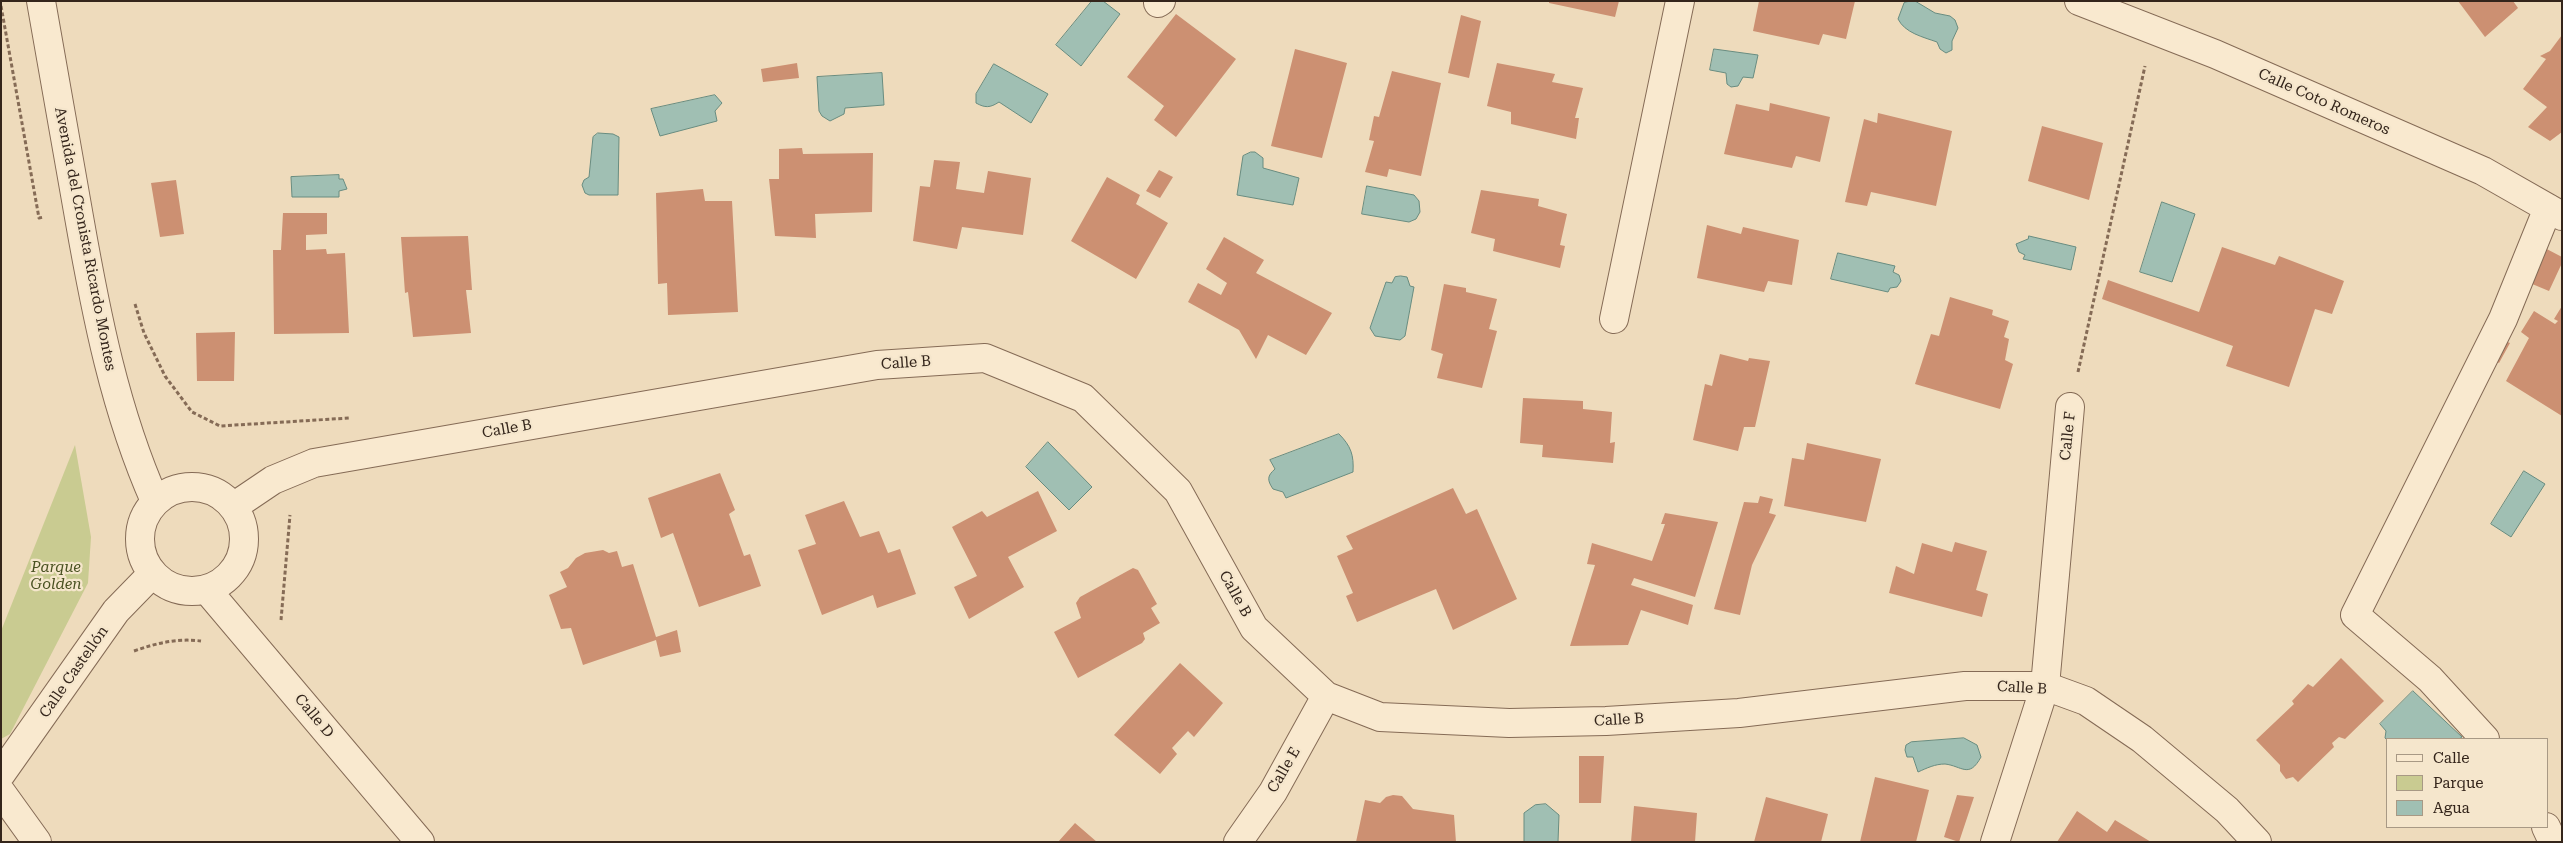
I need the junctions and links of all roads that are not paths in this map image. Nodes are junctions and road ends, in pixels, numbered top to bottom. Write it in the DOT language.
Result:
graph roads {
  1 [pos="41,1"];
  2 [pos="1680,1"];
  3 [pos="2079,1"];
  4 [pos="2555,212"];
  5 [pos="1614,320"];
  6 [pos="2070,407"];
  7 [pos="155,501"];
  8 [pos="233,507"];
  9 [pos="152,574"];
  10 [pos="207,590"];
  11 [pos="2045,686"];
  12 [pos="1326,696"];
  13 [pos="2484,738"];
  14 [pos="1,774"];
  15 [pos="1,792"];
  16 [pos="2546,828"];
  17 [pos="37,842"];
  18 [pos="420,842"];
  19 [pos="1238,842"];
  20 [pos="1995,842"];
  21 [pos="2257,842"];
  22 [pos="2553,842"];
  1 -- 7 [label="street, Avenida del Cronista Ricardo Montes"];
  2 -- 5 [label="street"];
  3 -- 4 [label="street, Calle Coto Romeros"];
  4 -- 13 [label="street"];
  6 -- 11 [label="street, Calle F"];
  7 -- 8 [label="street"];
  7 -- 9 [label="street"];
  8 -- 10 [label="street"];
  8 -- 12 [label="street, Calle B"];
  9 -- 10 [label="street"];
  9 -- 14 [label="street, Calle Castellón"];
  10 -- 18 [label="street, Calle D"];
  11 -- 12 [label="street, Calle B"];
  11 -- 20 [label="street, Calle F"];
  11 -- 21 [label="street, Calle B"];
  12 -- 19 [label="street, Calle E"];
  15 -- 17 [label="street"];
  16 -- 22 [label="street"];
}
